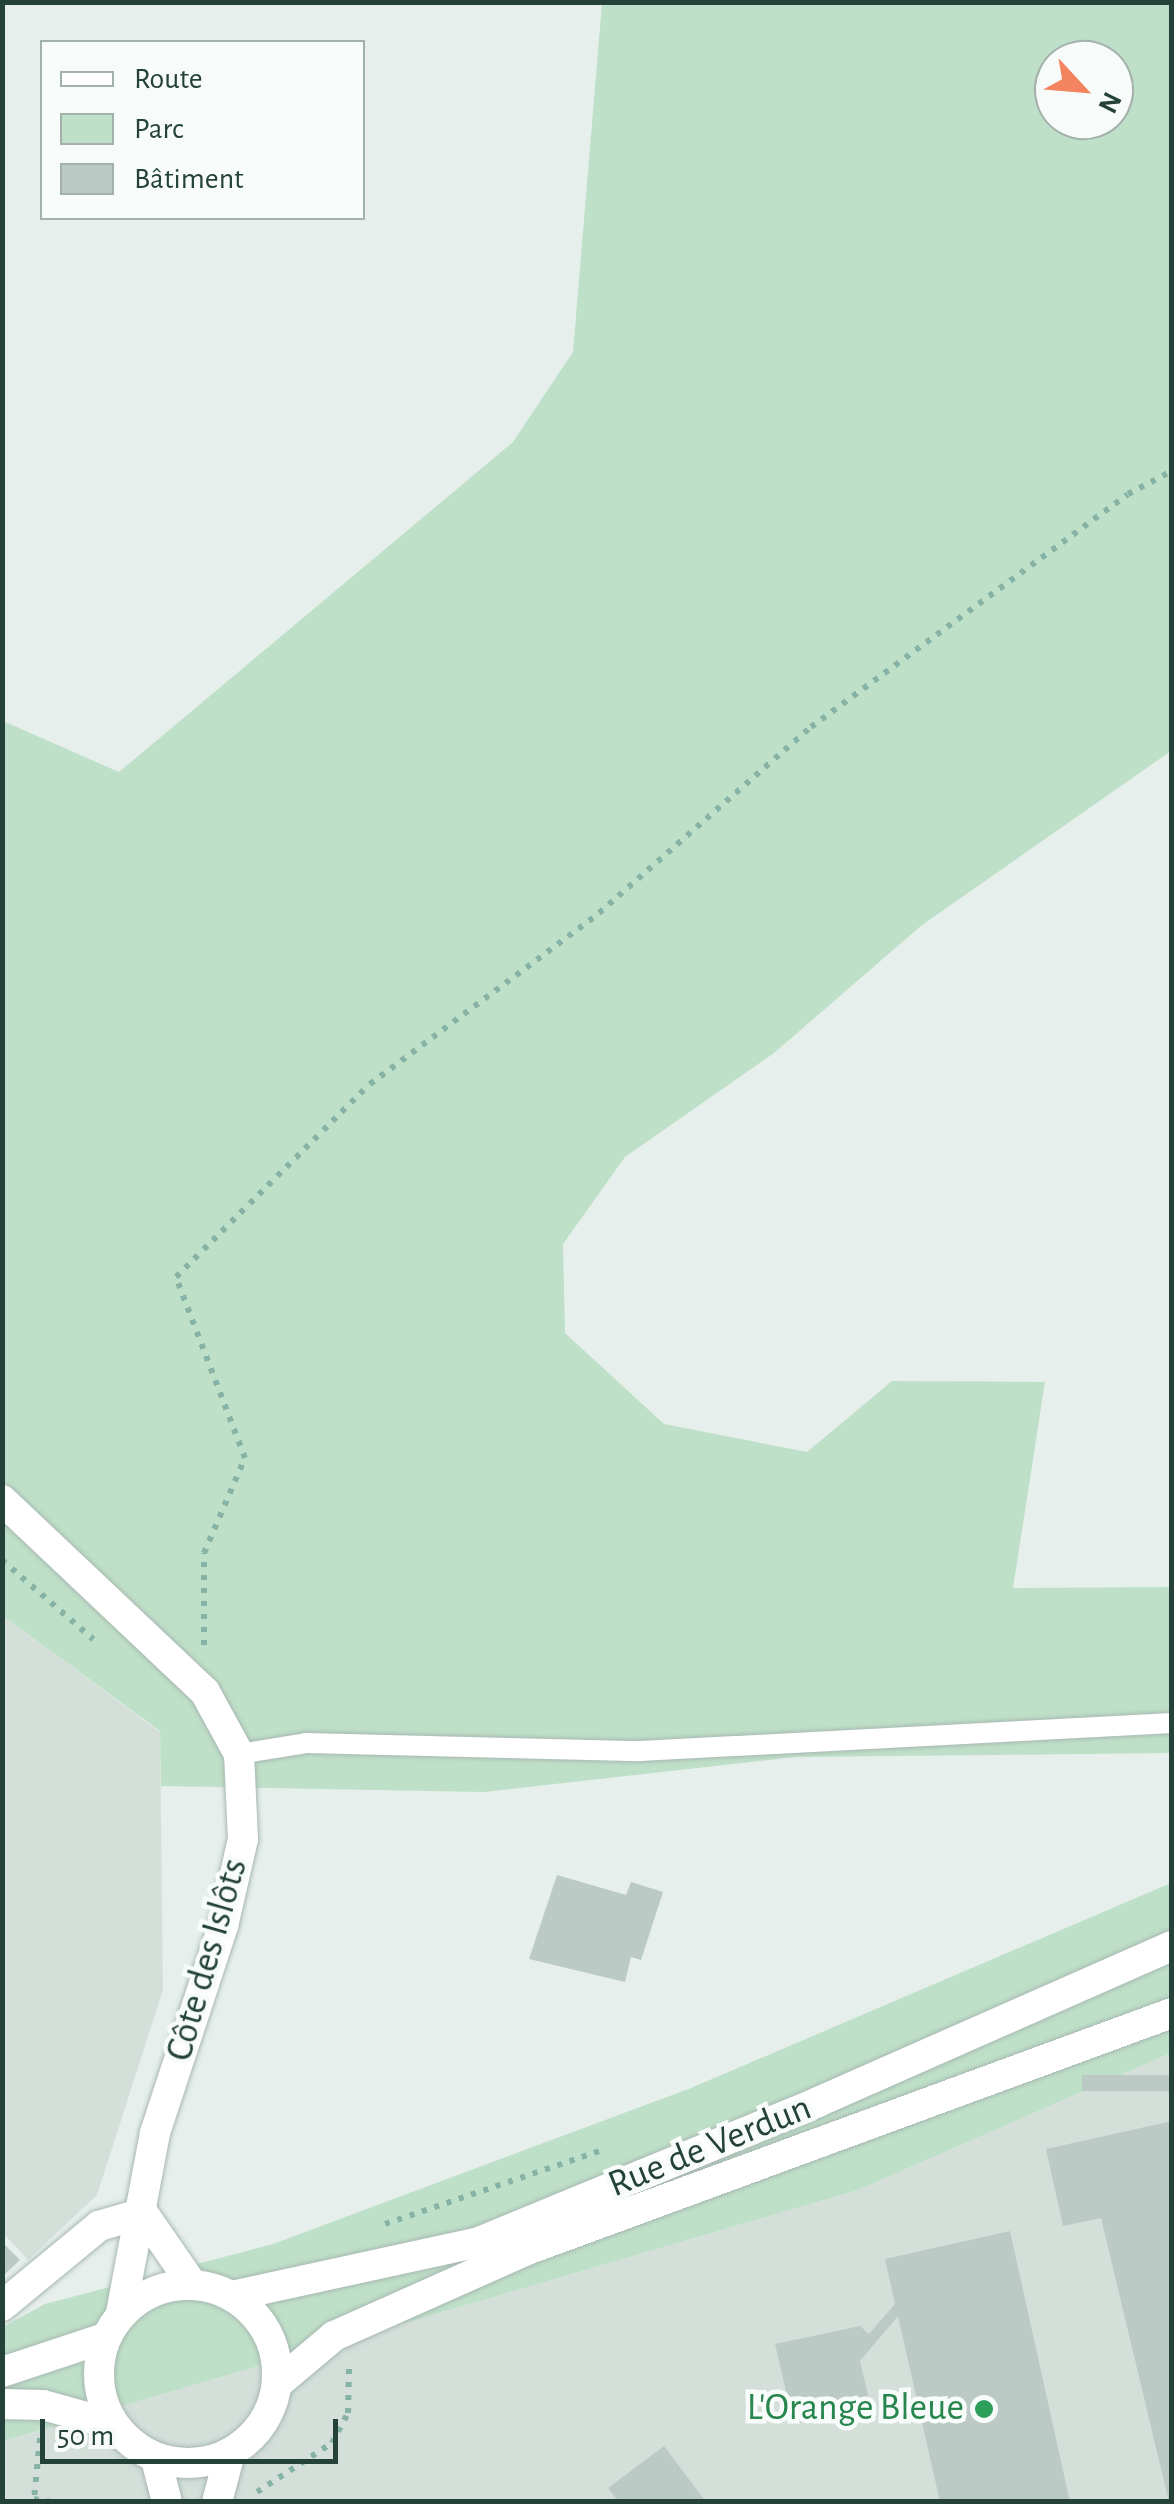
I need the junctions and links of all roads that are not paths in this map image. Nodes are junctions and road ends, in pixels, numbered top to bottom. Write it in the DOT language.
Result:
graph roads {
  1 [pos="2,1500"];
  2 [pos="1172,1723"];
  3 [pos="239,1754"];
  4 [pos="1172,1946"];
  5 [pos="1172,2013"];
  6 [pos="144,2213"];
  7 [pos="192,2284"];
  8 [pos="232,2296"];
  9 [pos="2,2306"];
  10 [pos="113,2325"];
  11 [pos="2,2372"];
  12 [pos="277,2384"];
  13 [pos="2,2404"];
  14 [pos="112,2424"];
  15 [pos="230,2453"];
  16 [pos="156,2458"];
  17 [pos="167,2502"];
  18 [pos="218,2502"];
  1 -- 3 [label="main road, Côte des Islôts"];
  2 -- 3 [label="lane"];
  3 -- 6 [label="main road, Côte des Islôts"];
  4 -- 8 [label="main road, Rue de Verdun"];
  5 -- 12 [label="main road, Rue de Verdun"];
  6 -- 7 [label="main road"];
  6 -- 9 [label="main road"];
  6 -- 10 [label="main road, Côte des Islôts"];
  7 -- 8 [label="main road"];
  7 -- 10 [label="main road"];
  8 -- 12 [label="main road"];
  10 -- 11 [label="main road"];
  10 -- 14 [label="main road"];
  12 -- 15 [label="main road"];
  13 -- 14 [label="main road"];
  14 -- 16 [label="main road"];
  15 -- 16 [label="main road"];
  15 -- 18 [label="main road"];
  16 -- 17 [label="main road"];
}
